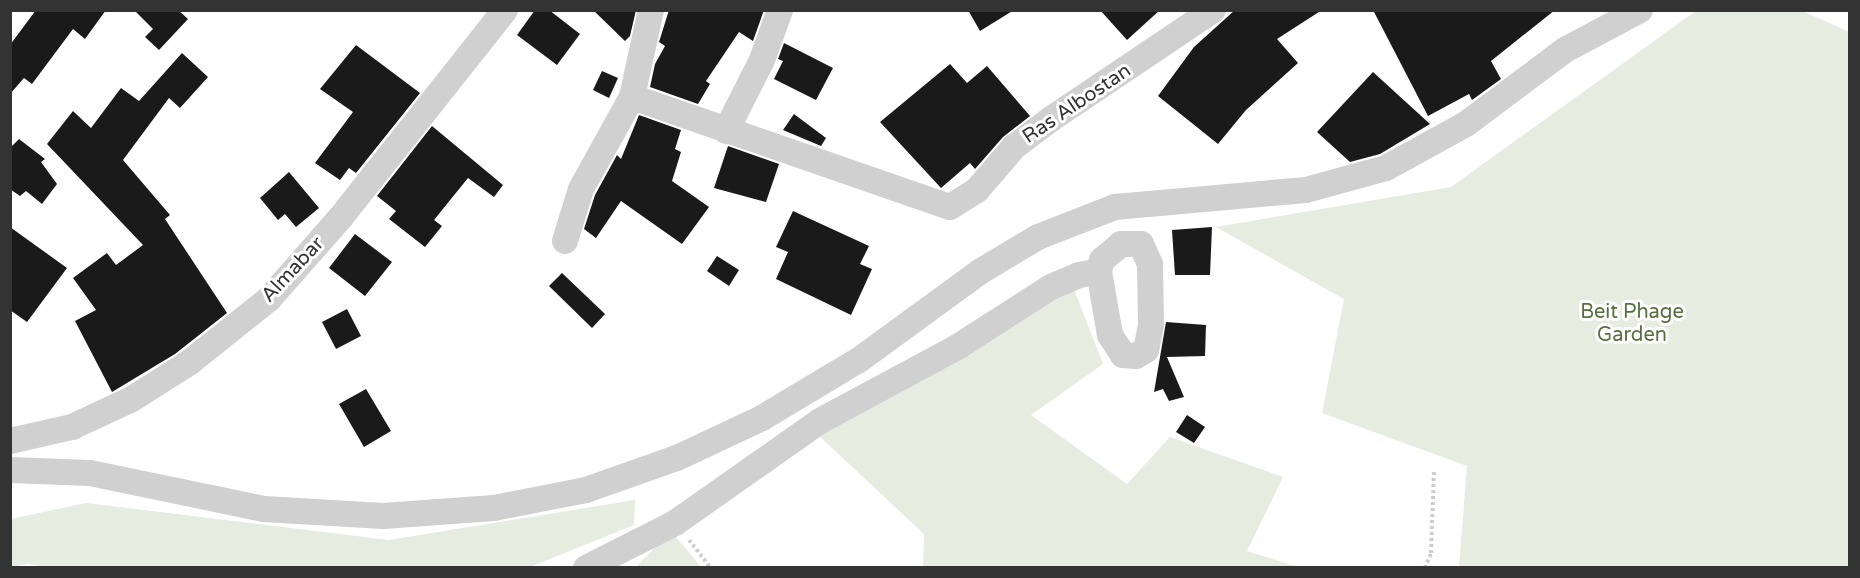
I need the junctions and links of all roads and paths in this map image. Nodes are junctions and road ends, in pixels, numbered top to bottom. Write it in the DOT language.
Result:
graph roads {
  1 [pos="505,10"];
  2 [pos="651,10"];
  3 [pos="780,10"];
  4 [pos="1213,10"];
  5 [pos="1640,10"];
  6 [pos="632,97"];
  7 [pos="726,131"];
  8 [pos="566,241"];
  9 [pos="1099,271"];
  10 [pos="762,418"];
  11 [pos="10,441"];
  12 [pos="781,448"];
  13 [pos="10,470"];
  14 [pos="1434,470"];
  15 [pos="675,523"];
  16 [pos="586,567"];
  17 [pos="711,567"];
  18 [pos="1425,567"];
  1 -- 11 [label="street, Almabar"];
  2 -- 6 [label="street"];
  3 -- 7 [label="street"];
  4 -- 7 [label="street, Ras Albostan"];
  5 -- 10 [label="street"];
  6 -- 7 [label="street"];
  6 -- 8 [label="street"];
  9 -- 12 [label="street"];
  10 -- 12 [label="street"];
  10 -- 13 [label="street"];
  12 -- 15 [label="street"];
  14 -- 18 [label="path"];
  15 -- 16 [label="street"];
  15 -- 17 [label="path"];
}
